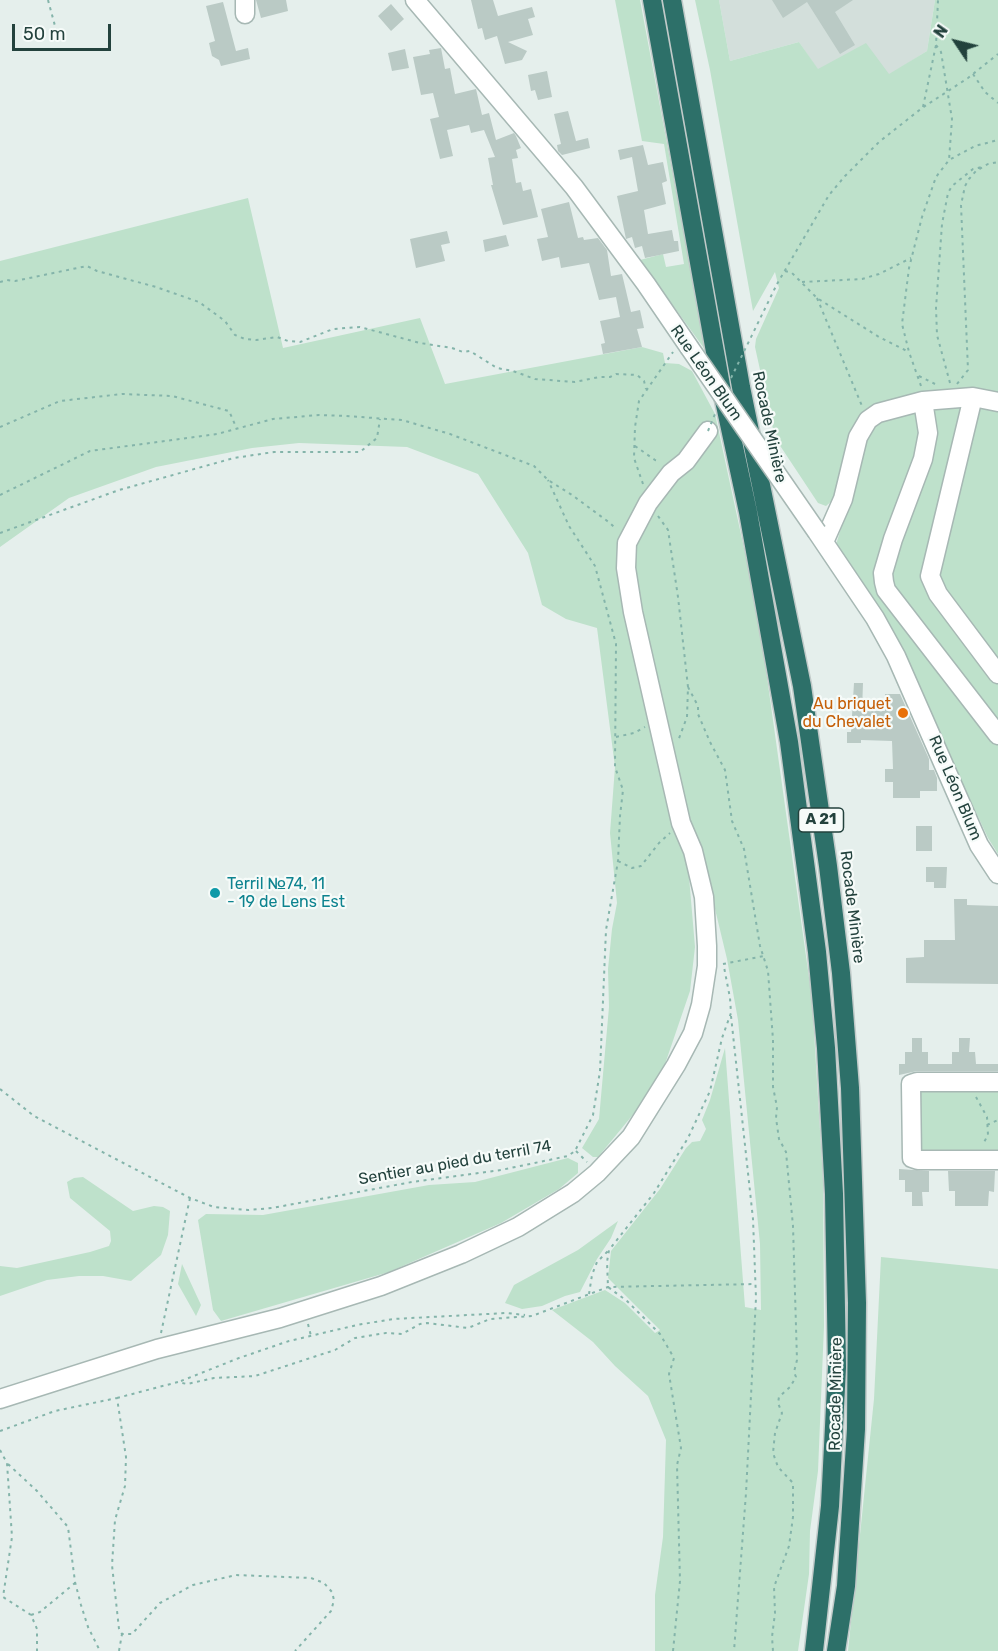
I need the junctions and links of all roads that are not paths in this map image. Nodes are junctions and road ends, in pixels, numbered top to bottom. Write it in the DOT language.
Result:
graph roads {
  1 [pos="415,0"];
  2 [pos="652,0"];
  3 [pos="672,0"];
  4 [pos="973,396"];
  5 [pos="923,401"];
  6 [pos="998,402"];
  7 [pos="708,431"];
  8 [pos="821,537"];
  9 [pos="998,675"];
  10 [pos="998,735"];
  11 [pos="998,874"];
  12 [pos="998,1082"];
  13 [pos="998,1160"];
  14 [pos="0,1399"];
  15 [pos="814,1651"];
  16 [pos="836,1651"];
  1 -- 8 [label="street, Rue Léon Blum, bridge"];
  2 -- 15 [label="highway, Rocade Minière / A 21"];
  3 -- 16 [label="highway, Rocade Minière / A 21"];
  4 -- 5 [label="street"];
  4 -- 6 [label="street"];
  4 -- 9 [label="street"];
  5 -- 8 [label="street"];
  5 -- 10 [label="street"];
  7 -- 14 [label="street"];
  8 -- 11 [label="street, Rue Léon Blum"];
  12 -- 13 [label="street"];
}
